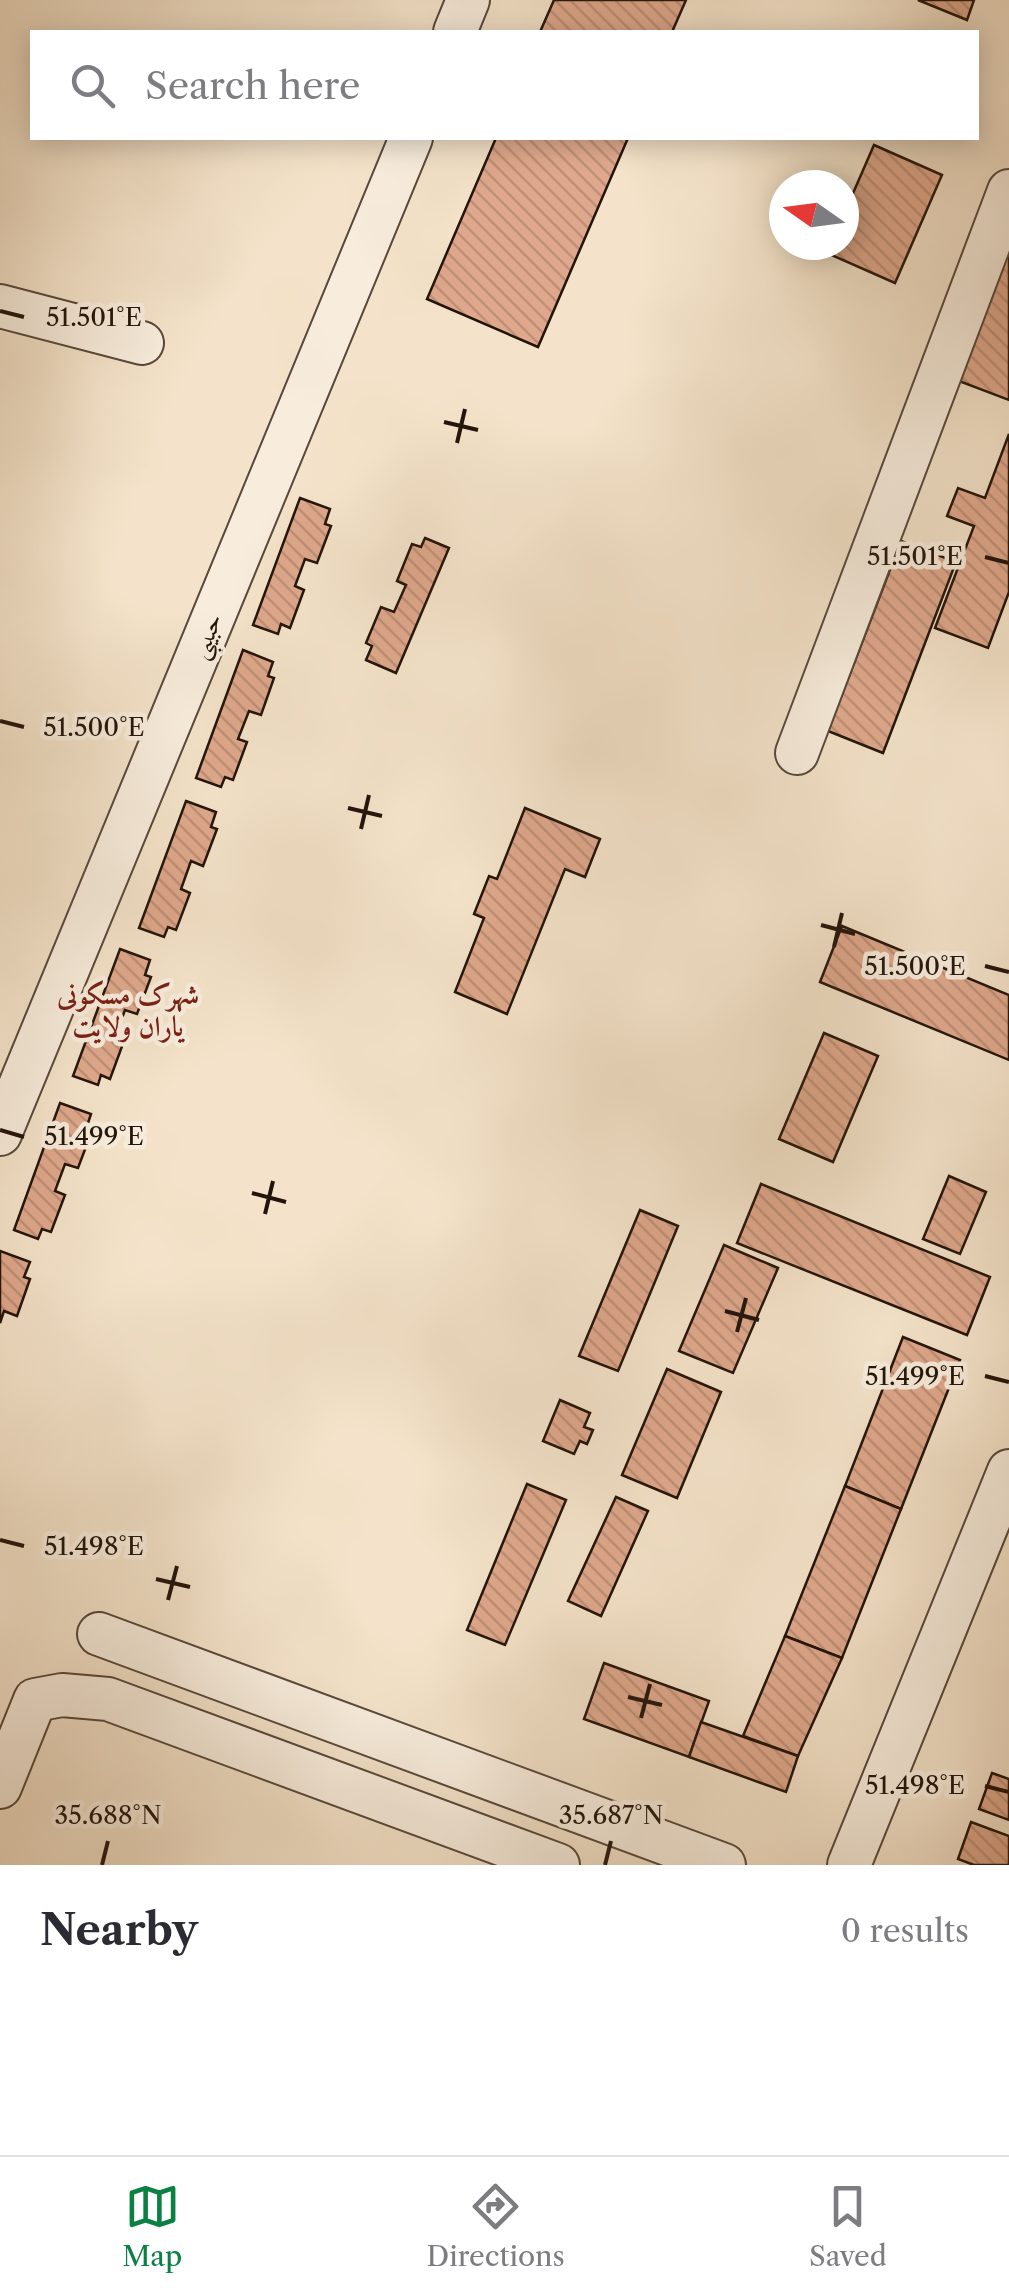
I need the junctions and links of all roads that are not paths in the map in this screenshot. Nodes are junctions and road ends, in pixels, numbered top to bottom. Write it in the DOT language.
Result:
graph roads {
  1 [pos="468,0"];
  2 [pos="455,30"];
  3 [pos="410,140"];
  4 [pos="1009,191"];
  5 [pos="0,306"];
  6 [pos="142,343"];
  7 [pos="798,753"];
  8 [pos="14,1059"];
  9 [pos="0,1134"];
  10 [pos="1009,1471"];
  11 [pos="99,1634"];
  12 [pos="0,1787"];
  13 [pos="558,1865"];
  14 [pos="724,1865"];
  15 [pos="849,1865"];
  1 -- 2 [label="street"];
  3 -- 8 [label="street, حبیبی"];
  4 -- 7 [label="street"];
  5 -- 6 [label="street"];
  8 -- 9 [label="street, حبیبی"];
  10 -- 15 [label="street"];
  11 -- 14 [label="street"];
  12 -- 13 [label="street"];
}
